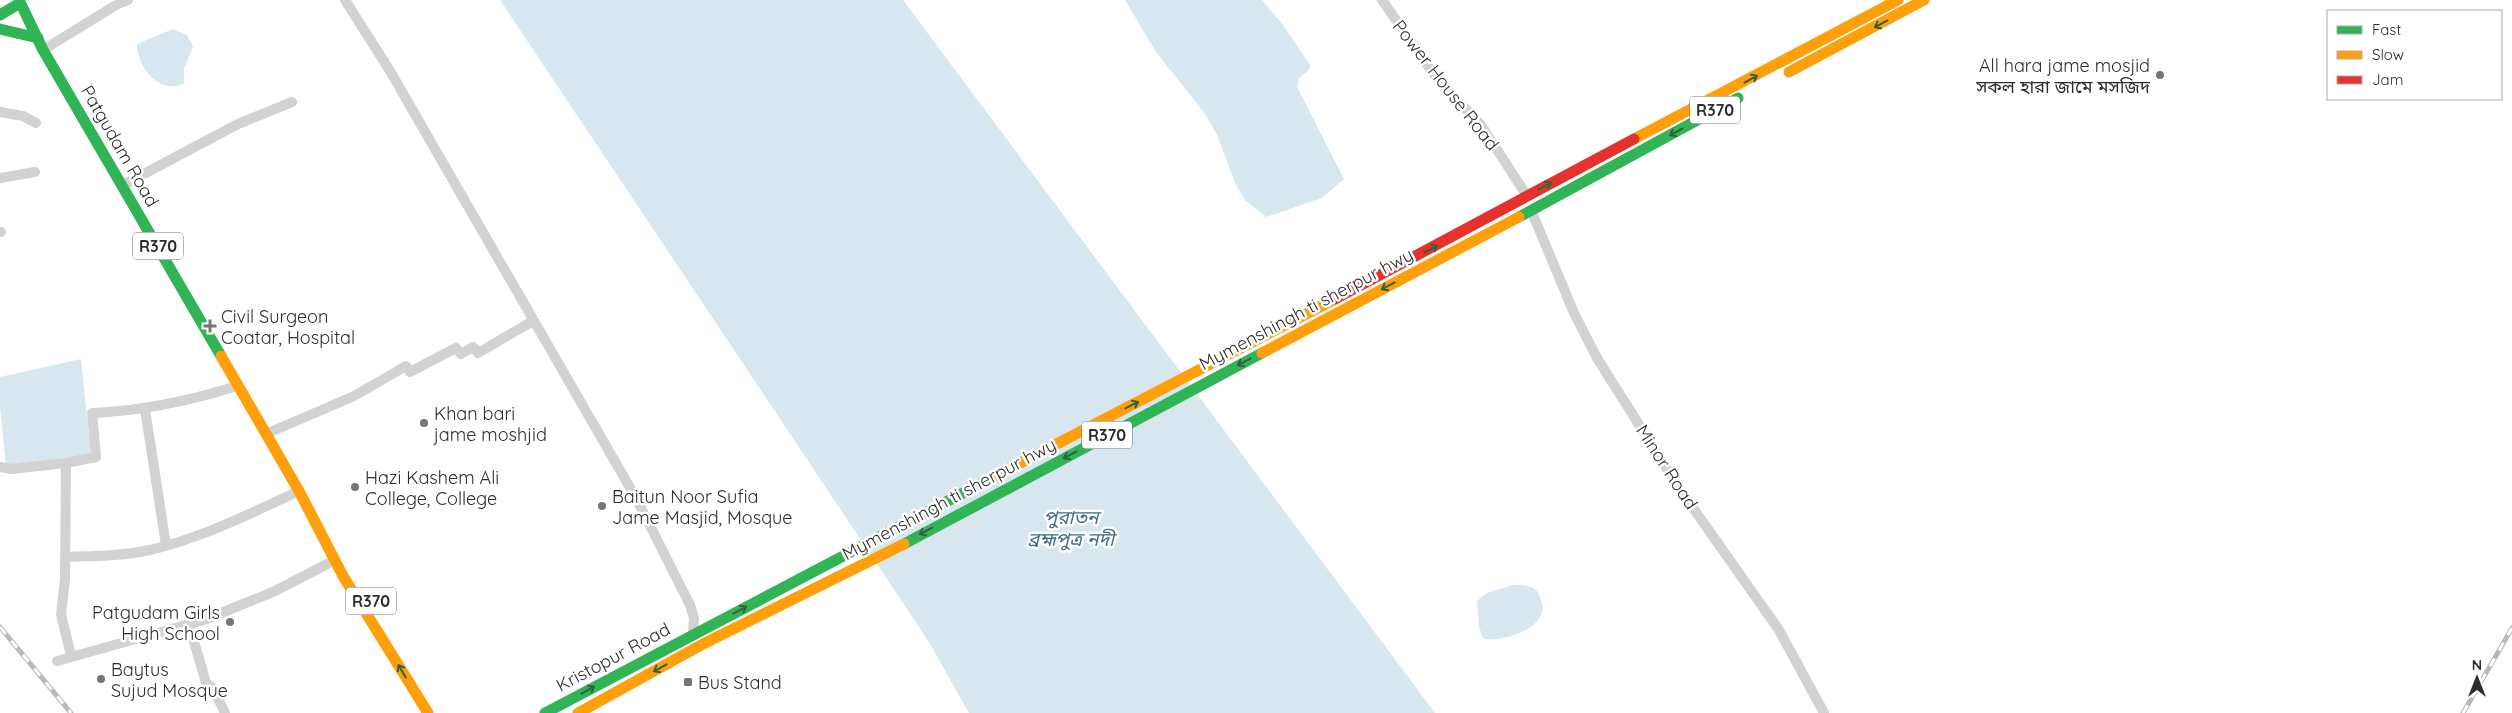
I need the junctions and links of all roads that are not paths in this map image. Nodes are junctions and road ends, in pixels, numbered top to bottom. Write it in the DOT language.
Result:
graph roads {
  1 [pos="128,0"];
  2 [pos="345,0"];
  3 [pos="1382,0"];
  4 [pos="1898,0"];
  5 [pos="1924,0"];
  6 [pos="20,2"];
  7 [pos="0,15"];
  8 [pos="0,29"];
  9 [pos="38,38"];
  10 [pos="44,50"];
  11 [pos="1780,76"];
  12 [pos="1746,94"];
  13 [pos="292,102"];
  14 [pos="0,112"];
  15 [pos="36,123"];
  16 [pos="35,172"];
  17 [pos="0,178"];
  18 [pos="123,185"];
  19 [pos="1527,196"];
  20 [pos="1531,210"];
  21 [pos="1505,216"];
  22 [pos="532,321"];
  23 [pos="238,386"];
  24 [pos="145,409"];
  25 [pos="266,434"];
  26 [pos="66,463"];
  27 [pos="0,467"];
  28 [pos="299,491"];
  29 [pos="166,545"];
  30 [pos="66,557"];
  31 [pos="335,560"];
  32 [pos="189,624"];
  33 [pos="695,633"];
  34 [pos="703,644"];
  35 [pos="71,656"];
  36 [pos="57,661"];
  37 [pos="225,713"];
  38 [pos="428,713"];
  39 [pos="440,713"];
  40 [pos="545,713"];
  41 [pos="578,713"];
  42 [pos="1824,713"];
  1 -- 10 [label="street"];
  2 -- 22 [label="street"];
  3 -- 19 [label="street, Power House Road"];
  19 -- 4 [label="main road, Mymenshingh ti sherpur hwy / R370, one-way"];
  5 -- 11 [label="main road, one-way"];
  6 -- 7 [label="main road"];
  6 -- 9 [label="main road, Patgudam Road / R370"];
  8 -- 9 [label="main road"];
  9 -- 10 [label="main road, Patgudam Road / R370"];
  10 -- 18 [label="main road, Patgudam Road / R370"];
  12 -- 20 [label="main road, Mymenshingh ti sherpur hwy / R370, one-way"];
  13 -- 18 [label="street"];
  14 -- 15 [label="street"];
  16 -- 17 [label="street"];
  18 -- 23 [label="main road, Patgudam Road / R370"];
  19 -- 21 [label="main road, Mymenshingh ti sherpur hwy / R370"];
  20 -- 21 [label="main road, Mymenshingh ti sherpur hwy / R370"];
  20 -- 42 [label="street, Minor Road"];
  33 -- 21 [label="main road, Mymenshingh ti sherpur hwy, one-way"];
  21 -- 34 [label="main road, Mymenshingh ti sherpur hwy / R370, one-way"];
  22 -- 25 [label="street"];
  22 -- 33 [label="street"];
  23 -- 24 [label="street"];
  23 -- 25 [label="main road, Patgudam Road / R370"];
  24 -- 26 [label="street"];
  24 -- 29 [label="street"];
  25 -- 28 [label="main road, Patgudam Road / R370"];
  26 -- 27 [label="street"];
  26 -- 30 [label="street"];
  28 -- 29 [label="street"];
  28 -- 31 [label="main road, Patgudam Road / R370"];
  28 -- 39 [label="main road, Patgudam Road / R370"];
  29 -- 30 [label="street"];
  30 -- 35 [label="street"];
  31 -- 32 [label="street"];
  38 -- 31 [label="main road, Patgudam Road / R370, one-way"];
  32 -- 35 [label="street"];
  32 -- 37 [label="street"];
  40 -- 33 [label="main road, Kristopur Road, one-way"];
  34 -- 41 [label="main road, Kristopur Road / R370, one-way"];
  35 -- 36 [label="street"];
}
